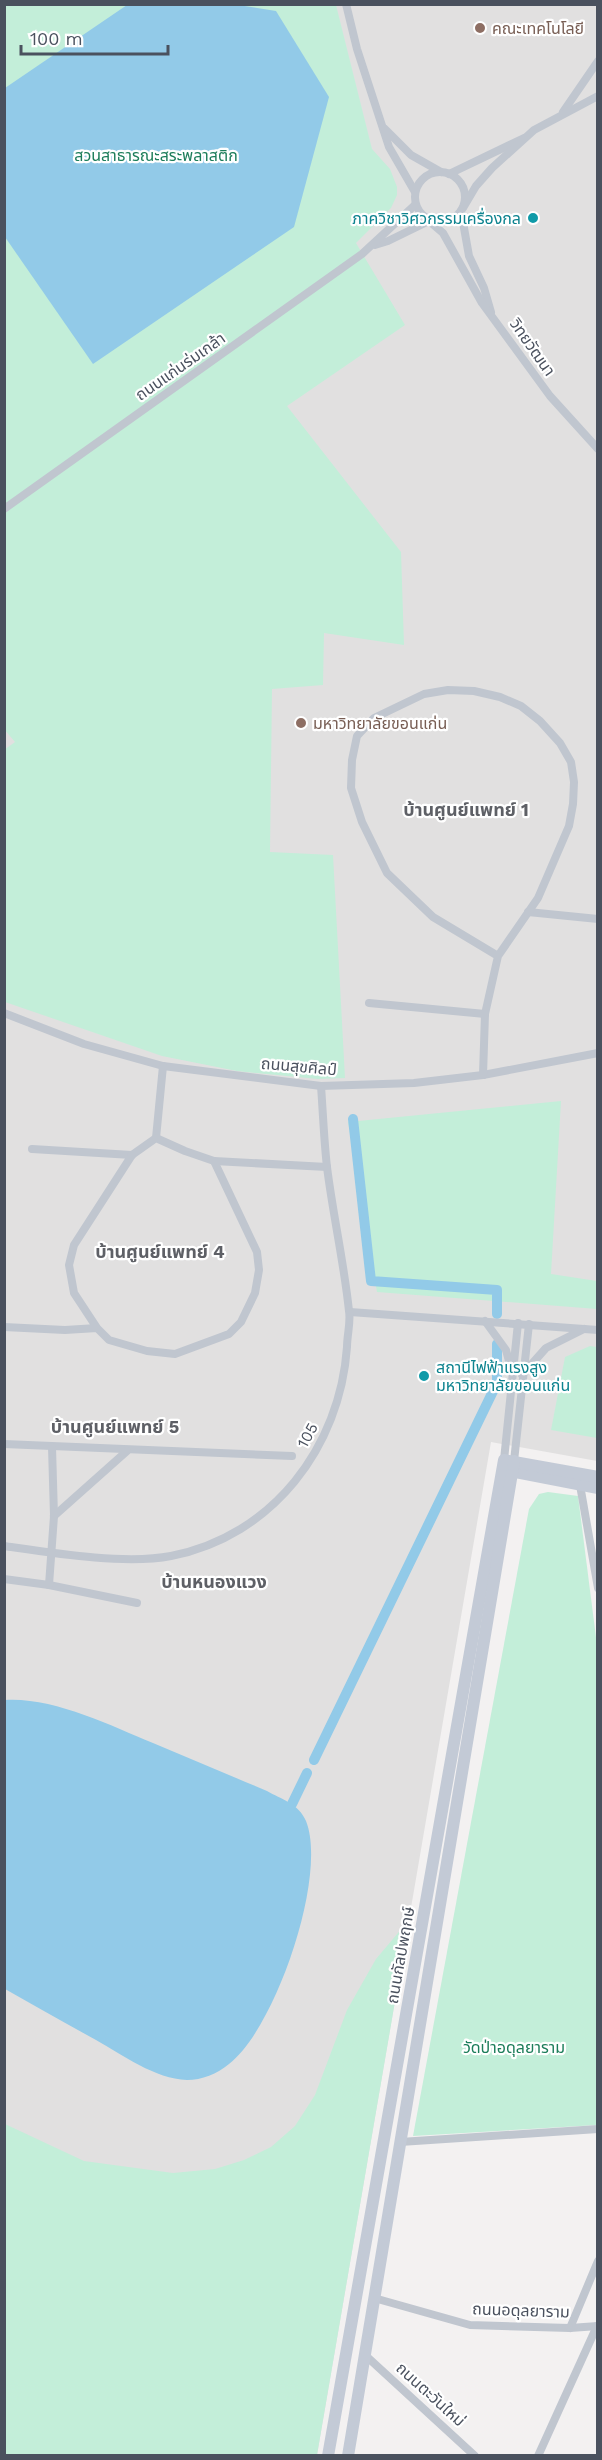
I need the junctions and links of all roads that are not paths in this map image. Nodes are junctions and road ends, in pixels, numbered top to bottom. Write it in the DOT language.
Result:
graph roads {
  1 [pos="346,4"];
  2 [pos="597,61"];
  3 [pos="597,96"];
  4 [pos="561,115"];
  5 [pos="381,125"];
  6 [pos="527,136"];
  7 [pos="446,173"];
  8 [pos="415,192"];
  9 [pos="415,206"];
  10 [pos="462,209"];
  11 [pos="429,221"];
  12 [pos="372,246"];
  13 [pos="492,315"];
  14 [pos="597,448"];
  15 [pos="4,509"];
  16 [pos="528,912"];
  17 [pos="597,919"];
  18 [pos="498,956"];
  19 [pos="369,1003"];
  20 [pos="4,1012"];
  21 [pos="485,1014"];
  22 [pos="597,1053"];
  23 [pos="163,1066"];
  24 [pos="483,1075"];
  25 [pos="321,1086"];
  26 [pos="156,1138"];
  27 [pos="32,1149"];
  28 [pos="132,1155"];
  29 [pos="214,1161"];
  30 [pos="327,1167"];
  31 [pos="350,1312"];
  32 [pos="486,1321"];
  33 [pos="518,1323"];
  34 [pos="529,1324"];
  35 [pos="4,1327"];
  36 [pos="97,1328"];
  37 [pos="584,1329"];
  38 [pos="597,1330"];
  39 [pos="512,1374"];
  40 [pos="522,1375"];
  41 [pos="4,1444"];
  42 [pos="52,1447"];
  43 [pos="127,1451"];
  44 [pos="292,1456"];
  45 [pos="508,1466"];
  46 [pos="597,1477"];
  47 [pos="580,1485"];
  48 [pos="597,1488"];
  49 [pos="54,1516"];
  50 [pos="4,1546"];
  51 [pos="52,1553"];
  52 [pos="4,1579"];
  53 [pos="50,1585"];
  54 [pos="597,1588"];
  55 [pos="137,1603"];
  56 [pos="409,2001"];
  57 [pos="424,2005"];
  58 [pos="597,2129"];
  59 [pos="400,2142"];
  60 [pos="597,2260"];
  61 [pos="374,2298"];
  62 [pos="597,2326"];
  63 [pos="570,2328"];
  64 [pos="365,2355"];
  65 [pos="328,2456"];
  66 [pos="348,2456"];
  67 [pos="475,2456"];
  68 [pos="538,2456"];
  1 -- 5 [label="street"];
  2 -- 4 [label="street"];
  3 -- 4 [label="street"];
  4 -- 6 [label="street"];
  5 -- 7 [label="street"];
  5 -- 8 [label="street"];
  6 -- 7 [label="street"];
  6 -- 10 [label="street"];
  7 -- 8 [label="street"];
  7 -- 10 [label="street"];
  8 -- 9 [label="street"];
  9 -- 11 [label="street"];
  9 -- 12 [label="street"];
  10 -- 11 [label="street"];
  10 -- 13 [label="street"];
  11 -- 12 [label="street"];
  11 -- 13 [label="street, วิทยวัฒนา"];
  12 -- 15 [label="street, ถนนแก่นร่มเกล้า"];
  13 -- 14 [label="street, วิทยวัฒนา"];
  16 -- 17 [label="street"];
  16 -- 18 [label="street"];
  16 -- 18 [label="street"];
  18 -- 21 [label="street"];
  19 -- 21 [label="street"];
  20 -- 23 [label="street, ถนนสุขศิลป์"];
  21 -- 24 [label="street"];
  22 -- 24 [label="street, ถนนสุขศิลป์"];
  23 -- 25 [label="street, ถนนสุขศิลป์"];
  23 -- 26 [label="street"];
  24 -- 25 [label="street, ถนนสุขศิลป์"];
  25 -- 30 [label="street, 105"];
  26 -- 28 [label="street"];
  26 -- 29 [label="street"];
  27 -- 28 [label="street"];
  28 -- 36 [label="street"];
  29 -- 30 [label="street"];
  29 -- 36 [label="street"];
  30 -- 31 [label="street, 105"];
  31 -- 32 [label="street"];
  31 -- 51 [label="street, 105"];
  32 -- 33 [label="street"];
  32 -- 39 [label="street"];
  33 -- 34 [label="street"];
  33 -- 39 [label="street"];
  34 -- 37 [label="street"];
  34 -- 40 [label="street"];
  35 -- 36 [label="street"];
  37 -- 38 [label="street"];
  37 -- 40 [label="street"];
  39 -- 45 [label="street"];
  40 -- 45 [label="street"];
  41 -- 42 [label="street"];
  42 -- 43 [label="street"];
  42 -- 49 [label="street"];
  43 -- 44 [label="street"];
  43 -- 49 [label="street"];
  45 -- 46 [label="main road"];
  45 -- 47 [label="main road"];
  45 -- 56 [label="main road, ถนนกัลปพฤกษ์"];
  45 -- 57 [label="main road, ถนนกัลปพฤกษ์"];
  47 -- 48 [label="main road"];
  47 -- 54 [label="street"];
  49 -- 51 [label="street"];
  50 -- 51 [label="street, 105"];
  51 -- 53 [label="street"];
  52 -- 53 [label="street"];
  53 -- 55 [label="street"];
  56 -- 57 [label="main road"];
  56 -- 65 [label="main road, ถนนกัลปพฤกษ์"];
  57 -- 59 [label="main road, ถนนกัลปพฤกษ์"];
  58 -- 59 [label="street"];
  59 -- 61 [label="main road, ถนนกัลปพฤกษ์"];
  60 -- 63 [label="street"];
  61 -- 63 [label="street, ถนนอดุลยาราม"];
  61 -- 64 [label="main road, ถนนกัลปพฤกษ์"];
  62 -- 63 [label="street, ถนนอดุลยาราม"];
  62 -- 68 [label="street"];
  64 -- 66 [label="main road, ถนนกัลปพฤกษ์"];
  64 -- 67 [label="street, ถนนตะวันใหม่"];
}
